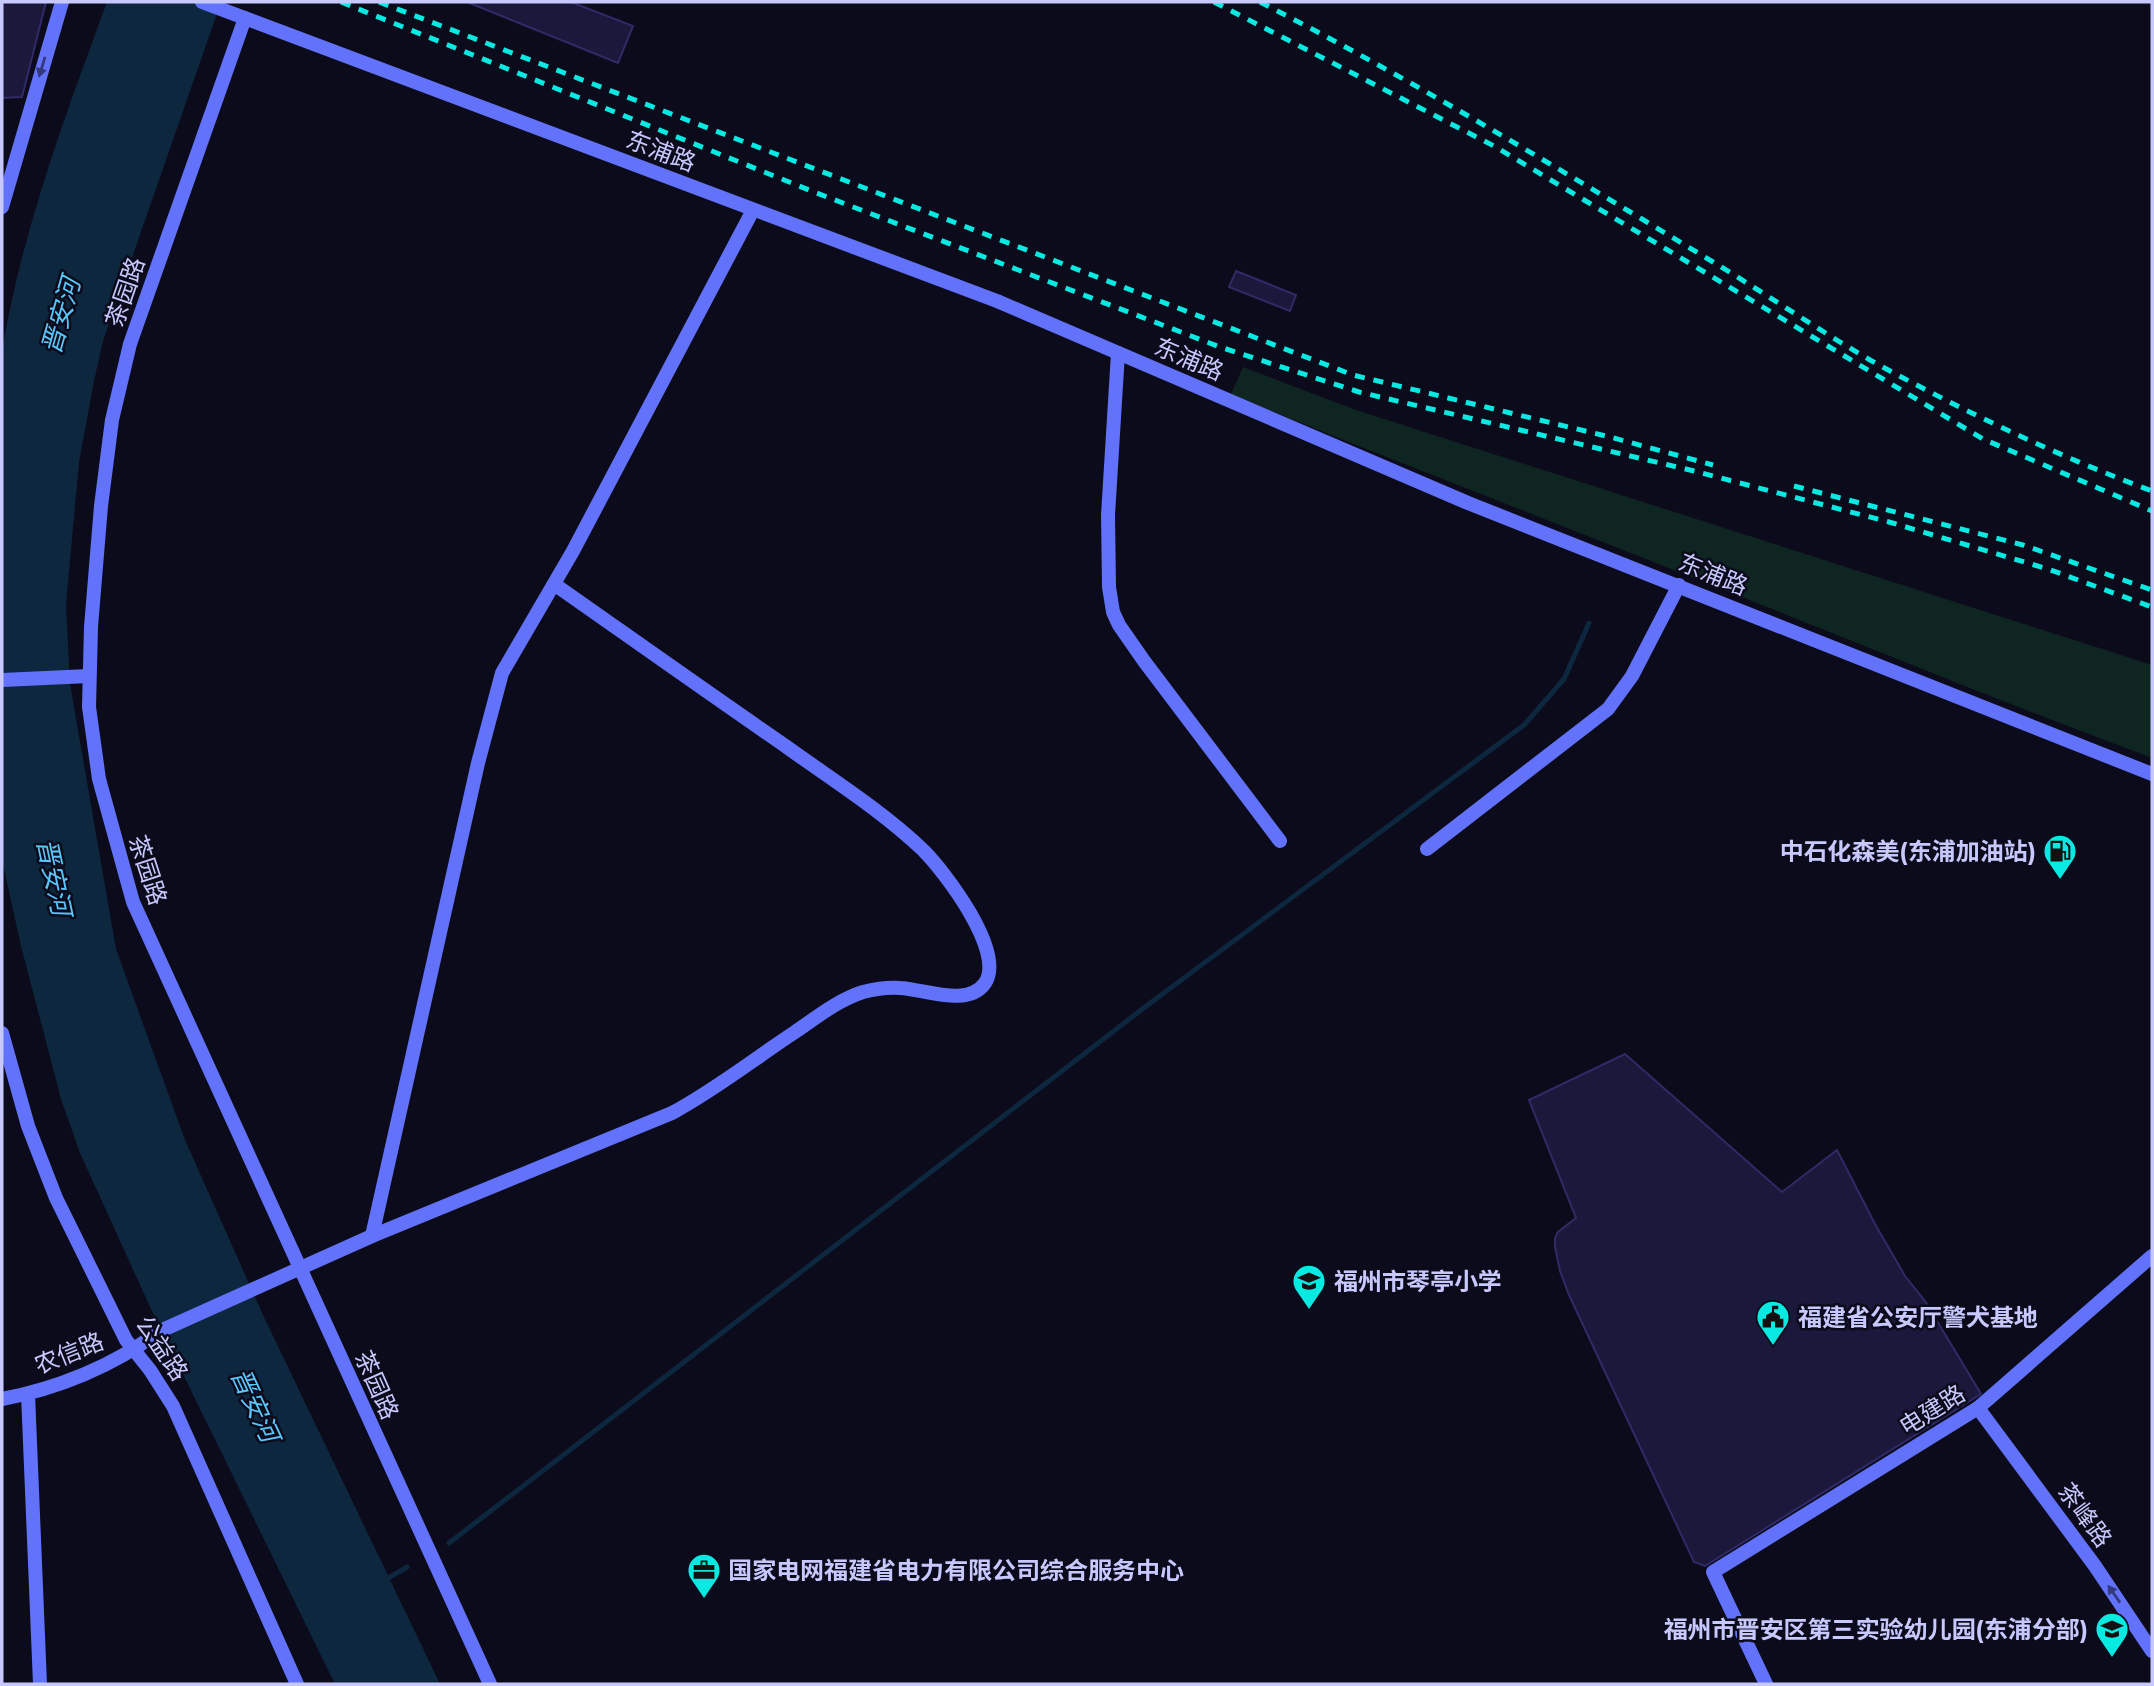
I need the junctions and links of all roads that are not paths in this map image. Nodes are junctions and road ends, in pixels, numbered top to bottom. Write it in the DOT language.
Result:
graph roads {
  1 [pos="62,2"];
  2 [pos="202,2"];
  3 [pos="241,17"];
  4 [pos="2,207"];
  5 [pos="753,210"];
  6 [pos="1118,353"];
  7 [pos="554,584"];
  8 [pos="1679,585"];
  9 [pos="89,676"];
  10 [pos="2,680"];
  11 [pos="2152,774"];
  12 [pos="1280,841"];
  13 [pos="1427,849"];
  14 [pos="2,1033"];
  15 [pos="373,1236"];
  16 [pos="2152,1256"];
  17 [pos="299,1269"];
  18 [pos="133,1351"];
  19 [pos="28,1394"];
  20 [pos="2,1399"];
  21 [pos="1978,1408"];
  22 [pos="2152,1650"];
  23 [pos="40,1684"];
  24 [pos="297,1684"];
  25 [pos="490,1684"];
  26 [pos="1766,1684"];
  1 -- 4 [label="street, one-way"];
  2 -- 3 [label="street, 东浦路"];
  3 -- 5 [label="street, 东浦路"];
  3 -- 9 [label="street, 茶园路"];
  5 -- 6 [label="street, 东浦路"];
  5 -- 7 [label="street"];
  6 -- 8 [label="street, 东浦路"];
  6 -- 12 [label="street"];
  7 -- 15 [label="street"];
  7 -- 15 [label="street, 农信路"];
  8 -- 11 [label="street, 东浦路"];
  8 -- 13 [label="street"];
  9 -- 10 [label="street"];
  9 -- 17 [label="street, 茶园路"];
  14 -- 18 [label="street, 公益路"];
  15 -- 17 [label="street, 农信路"];
  16 -- 21 [label="street, 电建路"];
  17 -- 18 [label="street, 农信路"];
  17 -- 25 [label="street, 茶园路"];
  18 -- 19 [label="street, 农信路"];
  18 -- 24 [label="street, 公益路"];
  19 -- 20 [label="street, 农信路"];
  19 -- 23 [label="street"];
  22 -- 21 [label="street, 茶峰路, one-way"];
  21 -- 26 [label="street, 电建路"];
}
